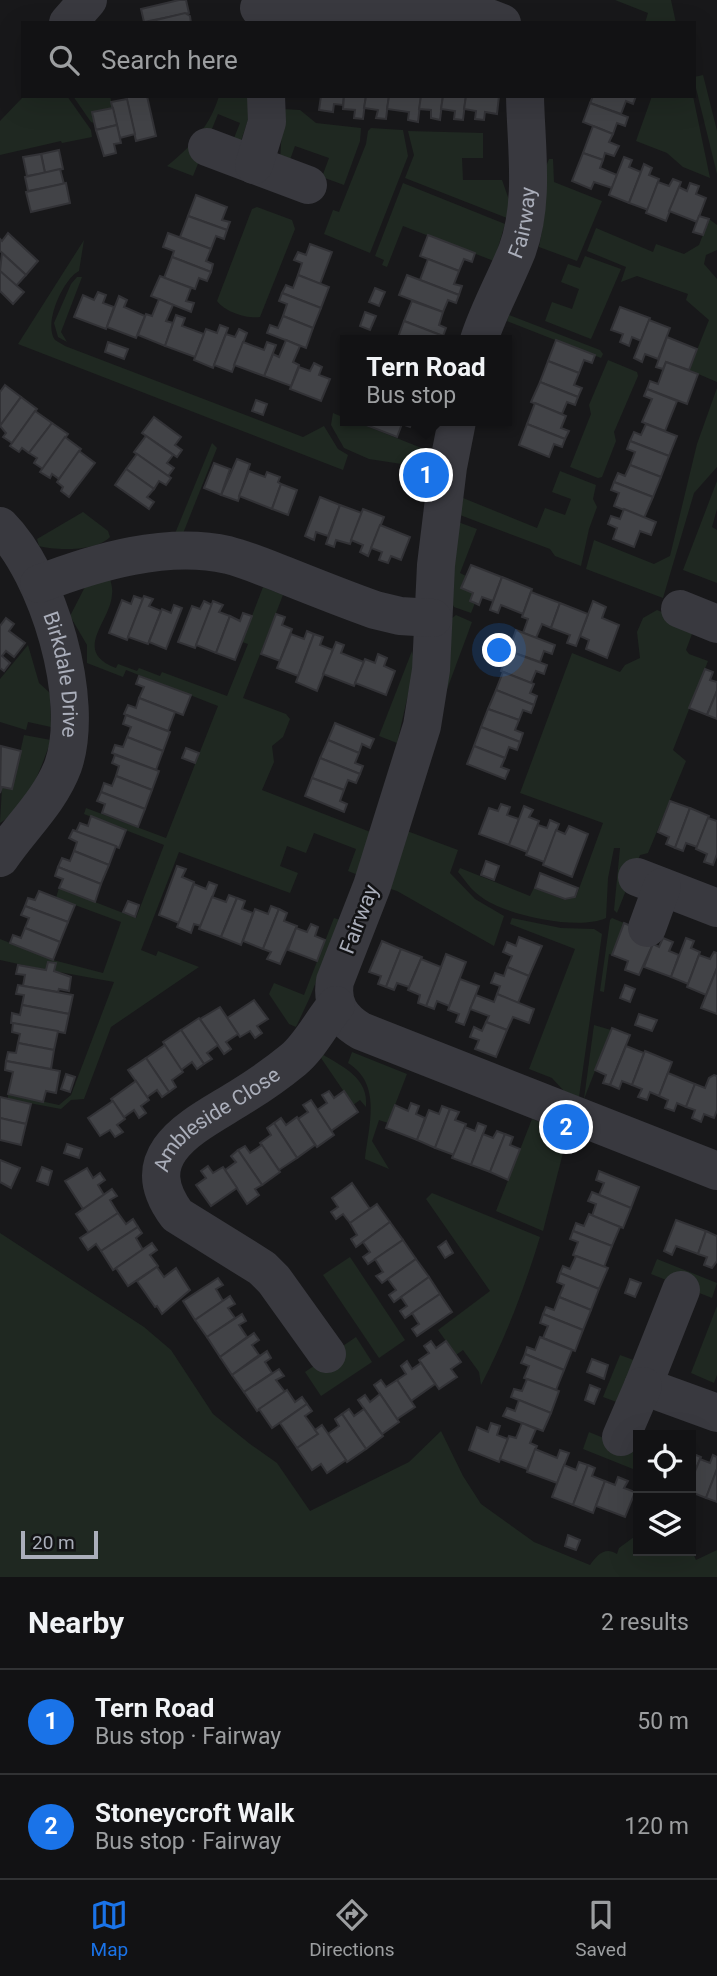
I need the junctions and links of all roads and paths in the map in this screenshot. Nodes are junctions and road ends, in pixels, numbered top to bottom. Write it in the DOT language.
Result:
graph roads {
  1 [pos="405,4"];
  2 [pos="259,10"];
  3 [pos="495,21"];
  4 [pos="266,98"];
  5 [pos="525,98"];
  6 [pos="207,146"];
  7 [pos="254,164"];
  8 [pos="308,185"];
  9 [pos="481,335"];
  10 [pos="456,426"];
  11 [pos="0,526"];
  12 [pos="39,584"];
  13 [pos="680,609"];
  14 [pos="433,618"];
  15 [pos="717,624"];
  16 [pos="0,856"];
  17 [pos="717,908"];
  18 [pos="647,928"];
  19 [pos="336,1005"];
  20 [pos="717,1171"];
  21 [pos="681,1290"];
  22 [pos="327,1354"];
  23 [pos="643,1386"];
  24 [pos="717,1413"];
  25 [pos="621,1437"];
  1 -- 2 [label="street"];
  1 -- 3 [label="street"];
  4 -- 7 [label="street"];
  5 -- 9 [label="street, Fairway"];
  6 -- 7 [label="street"];
  7 -- 8 [label="street"];
  10 -- 14 [label="street, Fairway"];
  11 -- 12 [label="street, Birkdale Drive"];
  12 -- 14 [label="street"];
  12 -- 16 [label="street, Birkdale Drive"];
  13 -- 15 [label="street"];
  14 -- 19 [label="street, Fairway"];
  17 -- 18 [label="street"];
  19 -- 20 [label="street"];
  19 -- 22 [label="street, Ambleside Close"];
  21 -- 23 [label="street"];
  23 -- 24 [label="street"];
  23 -- 25 [label="street"];
}
